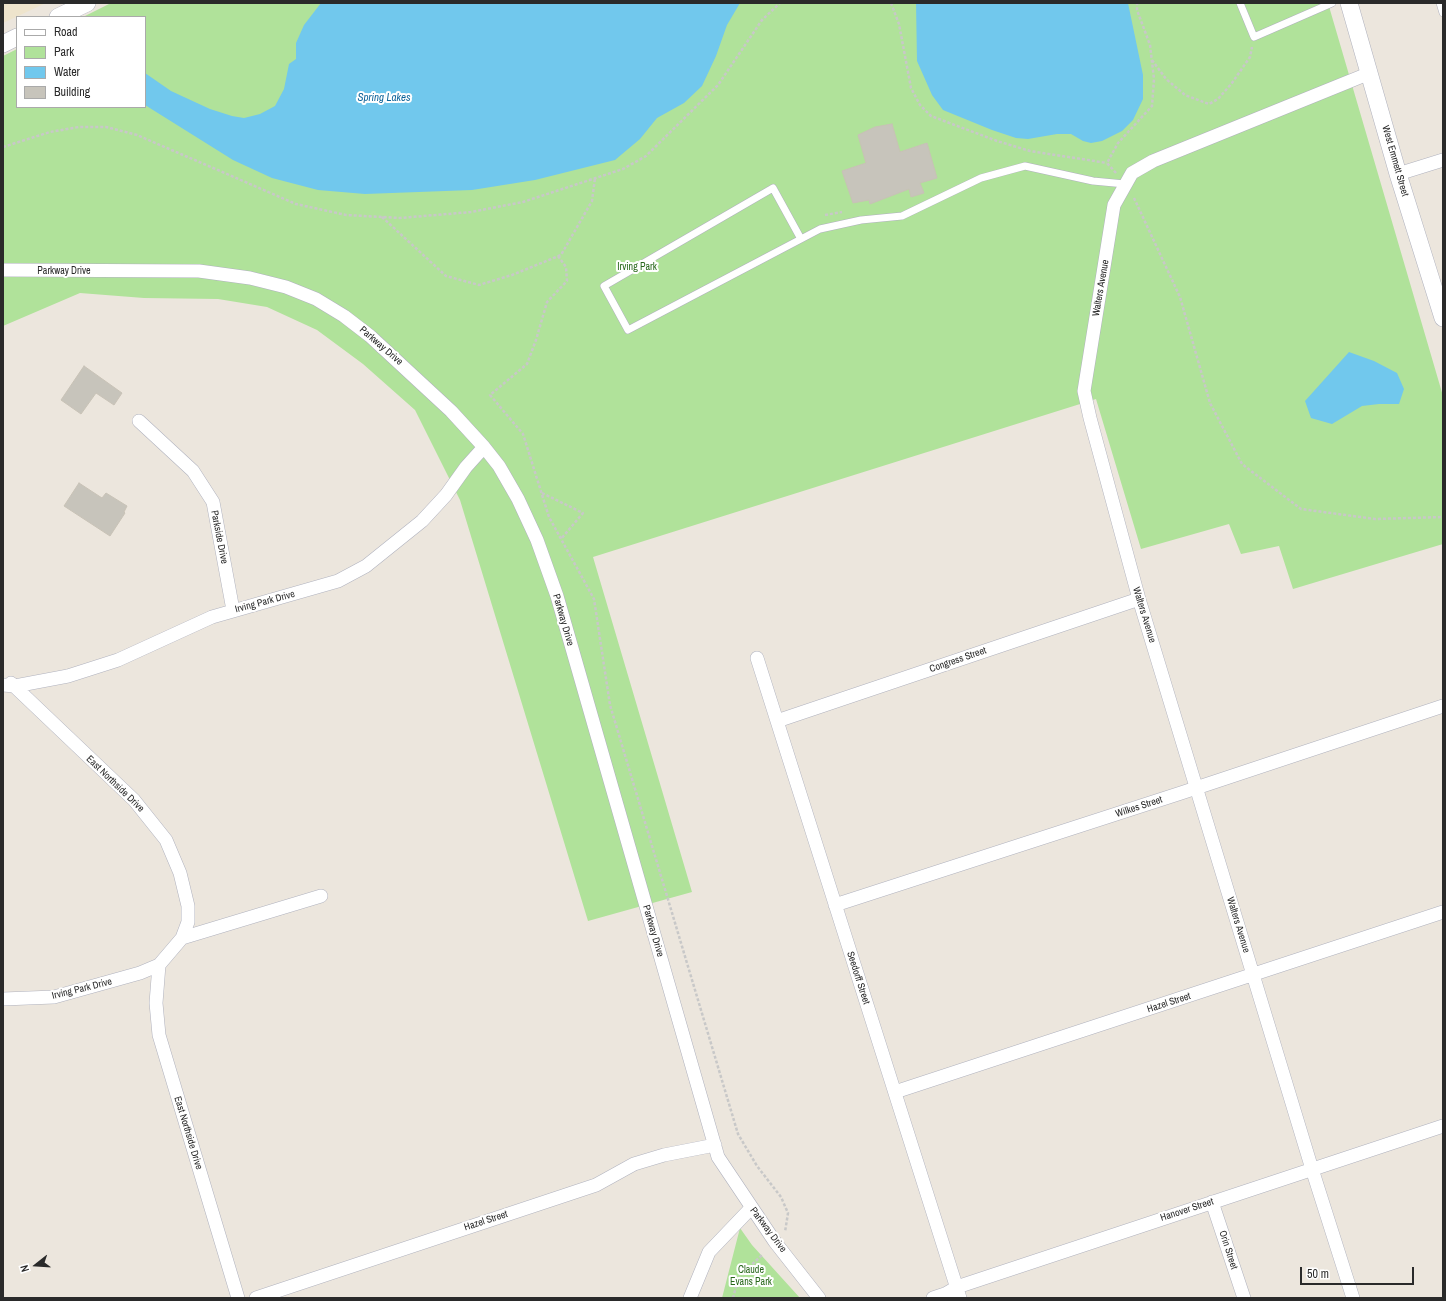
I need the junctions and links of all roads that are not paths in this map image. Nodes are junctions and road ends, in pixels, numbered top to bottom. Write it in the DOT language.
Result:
graph roads {
  1 [pos="86,3"];
  2 [pos="1240,3"];
  3 [pos="1332,3"];
  4 [pos="1349,3"];
  5 [pos="1440,3"];
  6 [pos="1443,13"];
  7 [pos="60,16"];
  8 [pos="16,38"];
  9 [pos="3,44"];
  10 [pos="1370,72"];
  11 [pos="1443,160"];
  12 [pos="1398,174"];
  13 [pos="1125,184"];
  14 [pos="801,239"];
  15 [pos="3,270"];
  16 [pos="1443,318"];
  17 [pos="139,421"];
  18 [pos="484,447"];
  19 [pos="1139,599"];
  20 [pos="233,610"];
  21 [pos="757,658"];
  22 [pos="3,678"];
  23 [pos="9,686"];
  24 [pos="1443,706"];
  25 [pos="777,721"];
  26 [pos="1197,788"];
  27 [pos="320,896"];
  28 [pos="835,905"];
  29 [pos="1443,912"];
  30 [pos="182,938"];
  31 [pos="159,965"];
  32 [pos="1254,975"];
  33 [pos="3,999"];
  34 [pos="895,1092"];
  35 [pos="1443,1126"];
  36 [pos="715,1145"];
  37 [pos="1312,1170"];
  38 [pos="1212,1202"];
  39 [pos="751,1208"];
  40 [pos="958,1292"];
  41 [pos="238,1298"];
  42 [pos="256,1298"];
  43 [pos="690,1298"];
  44 [pos="820,1298"];
  45 [pos="933,1298"];
  46 [pos="1244,1298"];
  47 [pos="1353,1298"];
  1 -- 7 [label="street"];
  2 -- 3 [label="lane"];
  4 -- 10 [label="street, West Emmett Street"];
  5 -- 6 [label="lane"];
  8 -- 9 [label="street"];
  10 -- 12 [label="street, West Emmett Street"];
  10 -- 13 [label="street, Walters Avenue"];
  11 -- 12 [label="street"];
  12 -- 16 [label="street, West Emmett Street"];
  13 -- 14 [label="lane"];
  13 -- 19 [label="street, Walters Avenue"];
  14 -- 14 [label="lane"];
  15 -- 18 [label="street, Parkway Drive"];
  17 -- 20 [label="street, Parkside Drive"];
  18 -- 20 [label="street, Irving Park Drive"];
  18 -- 36 [label="street, Parkway Drive"];
  19 -- 25 [label="street, Congress Street"];
  19 -- 26 [label="street, Walters Avenue"];
  20 -- 23 [label="street, Irving Park Drive"];
  21 -- 25 [label="street, Seedorff Street"];
  22 -- 23 [label="street, East Northside Drive"];
  23 -- 30 [label="street, East Northside Drive"];
  24 -- 26 [label="street, Wilkes Street"];
  25 -- 28 [label="street, Seedorff Street"];
  26 -- 28 [label="street, Wilkes Street"];
  26 -- 32 [label="street, Walters Avenue"];
  27 -- 30 [label="street"];
  28 -- 34 [label="street, Seedorff Street"];
  29 -- 32 [label="street, Hazel Street"];
  30 -- 31 [label="street"];
  31 -- 33 [label="street, Irving Park Drive"];
  31 -- 41 [label="street, East Northside Drive"];
  32 -- 34 [label="street, Hazel Street"];
  32 -- 37 [label="street, Walters Avenue"];
  34 -- 40 [label="street, Seedorff Street"];
  35 -- 37 [label="street, Hanover Street"];
  36 -- 39 [label="street, Parkway Drive"];
  36 -- 42 [label="street, Hazel Street"];
  37 -- 38 [label="street, Hanover Street"];
  37 -- 47 [label="street, Walters Avenue"];
  38 -- 40 [label="street, Hanover Street"];
  38 -- 46 [label="street, Orin Street"];
  39 -- 43 [label="street"];
  39 -- 44 [label="street, Parkway Drive"];
  40 -- 45 [label="street, Hanover Street"];
}
